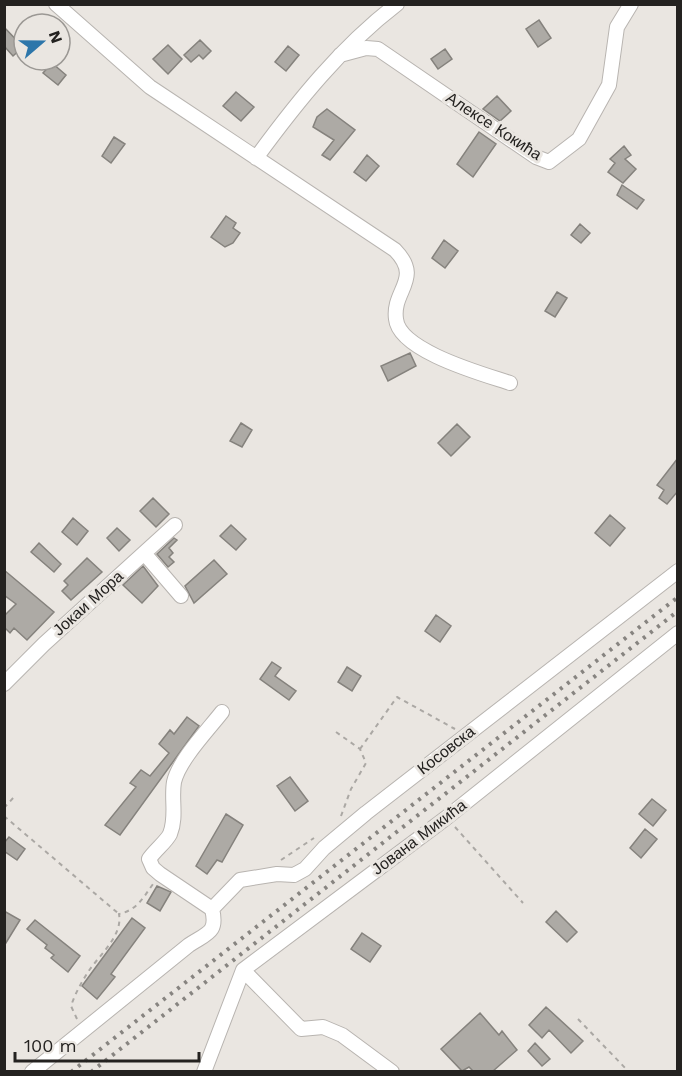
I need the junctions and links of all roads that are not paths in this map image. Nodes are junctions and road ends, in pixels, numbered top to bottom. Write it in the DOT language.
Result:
graph roads {
  1 [pos="56,4"];
  2 [pos="397,4"];
  3 [pos="631,4"];
  4 [pos="340,55"];
  5 [pos="256,158"];
  6 [pos="510,383"];
  7 [pos="175,525"];
  8 [pos="144,553"];
  9 [pos="678,571"];
  10 [pos="181,596"];
  11 [pos="678,633"];
  12 [pos="4,684"];
  13 [pos="222,712"];
  14 [pos="212,909"];
  15 [pos="243,970"];
  16 [pos="32,1071"];
  17 [pos="204,1071"];
  18 [pos="392,1071"];
  1 -- 5 [label="street"];
  2 -- 4 [label="street"];
  3 -- 4 [label="street, Алексе Кокића"];
  4 -- 5 [label="street"];
  5 -- 6 [label="street"];
  7 -- 8 [label="street, Јокаи Мора"];
  8 -- 10 [label="street"];
  8 -- 12 [label="street, Јокаи Мора"];
  9 -- 14 [label="street, Косовска"];
  11 -- 15 [label="street, Јована Микића"];
  13 -- 14 [label="street"];
  14 -- 16 [label="street"];
  15 -- 17 [label="street"];
  15 -- 18 [label="street"];
}
